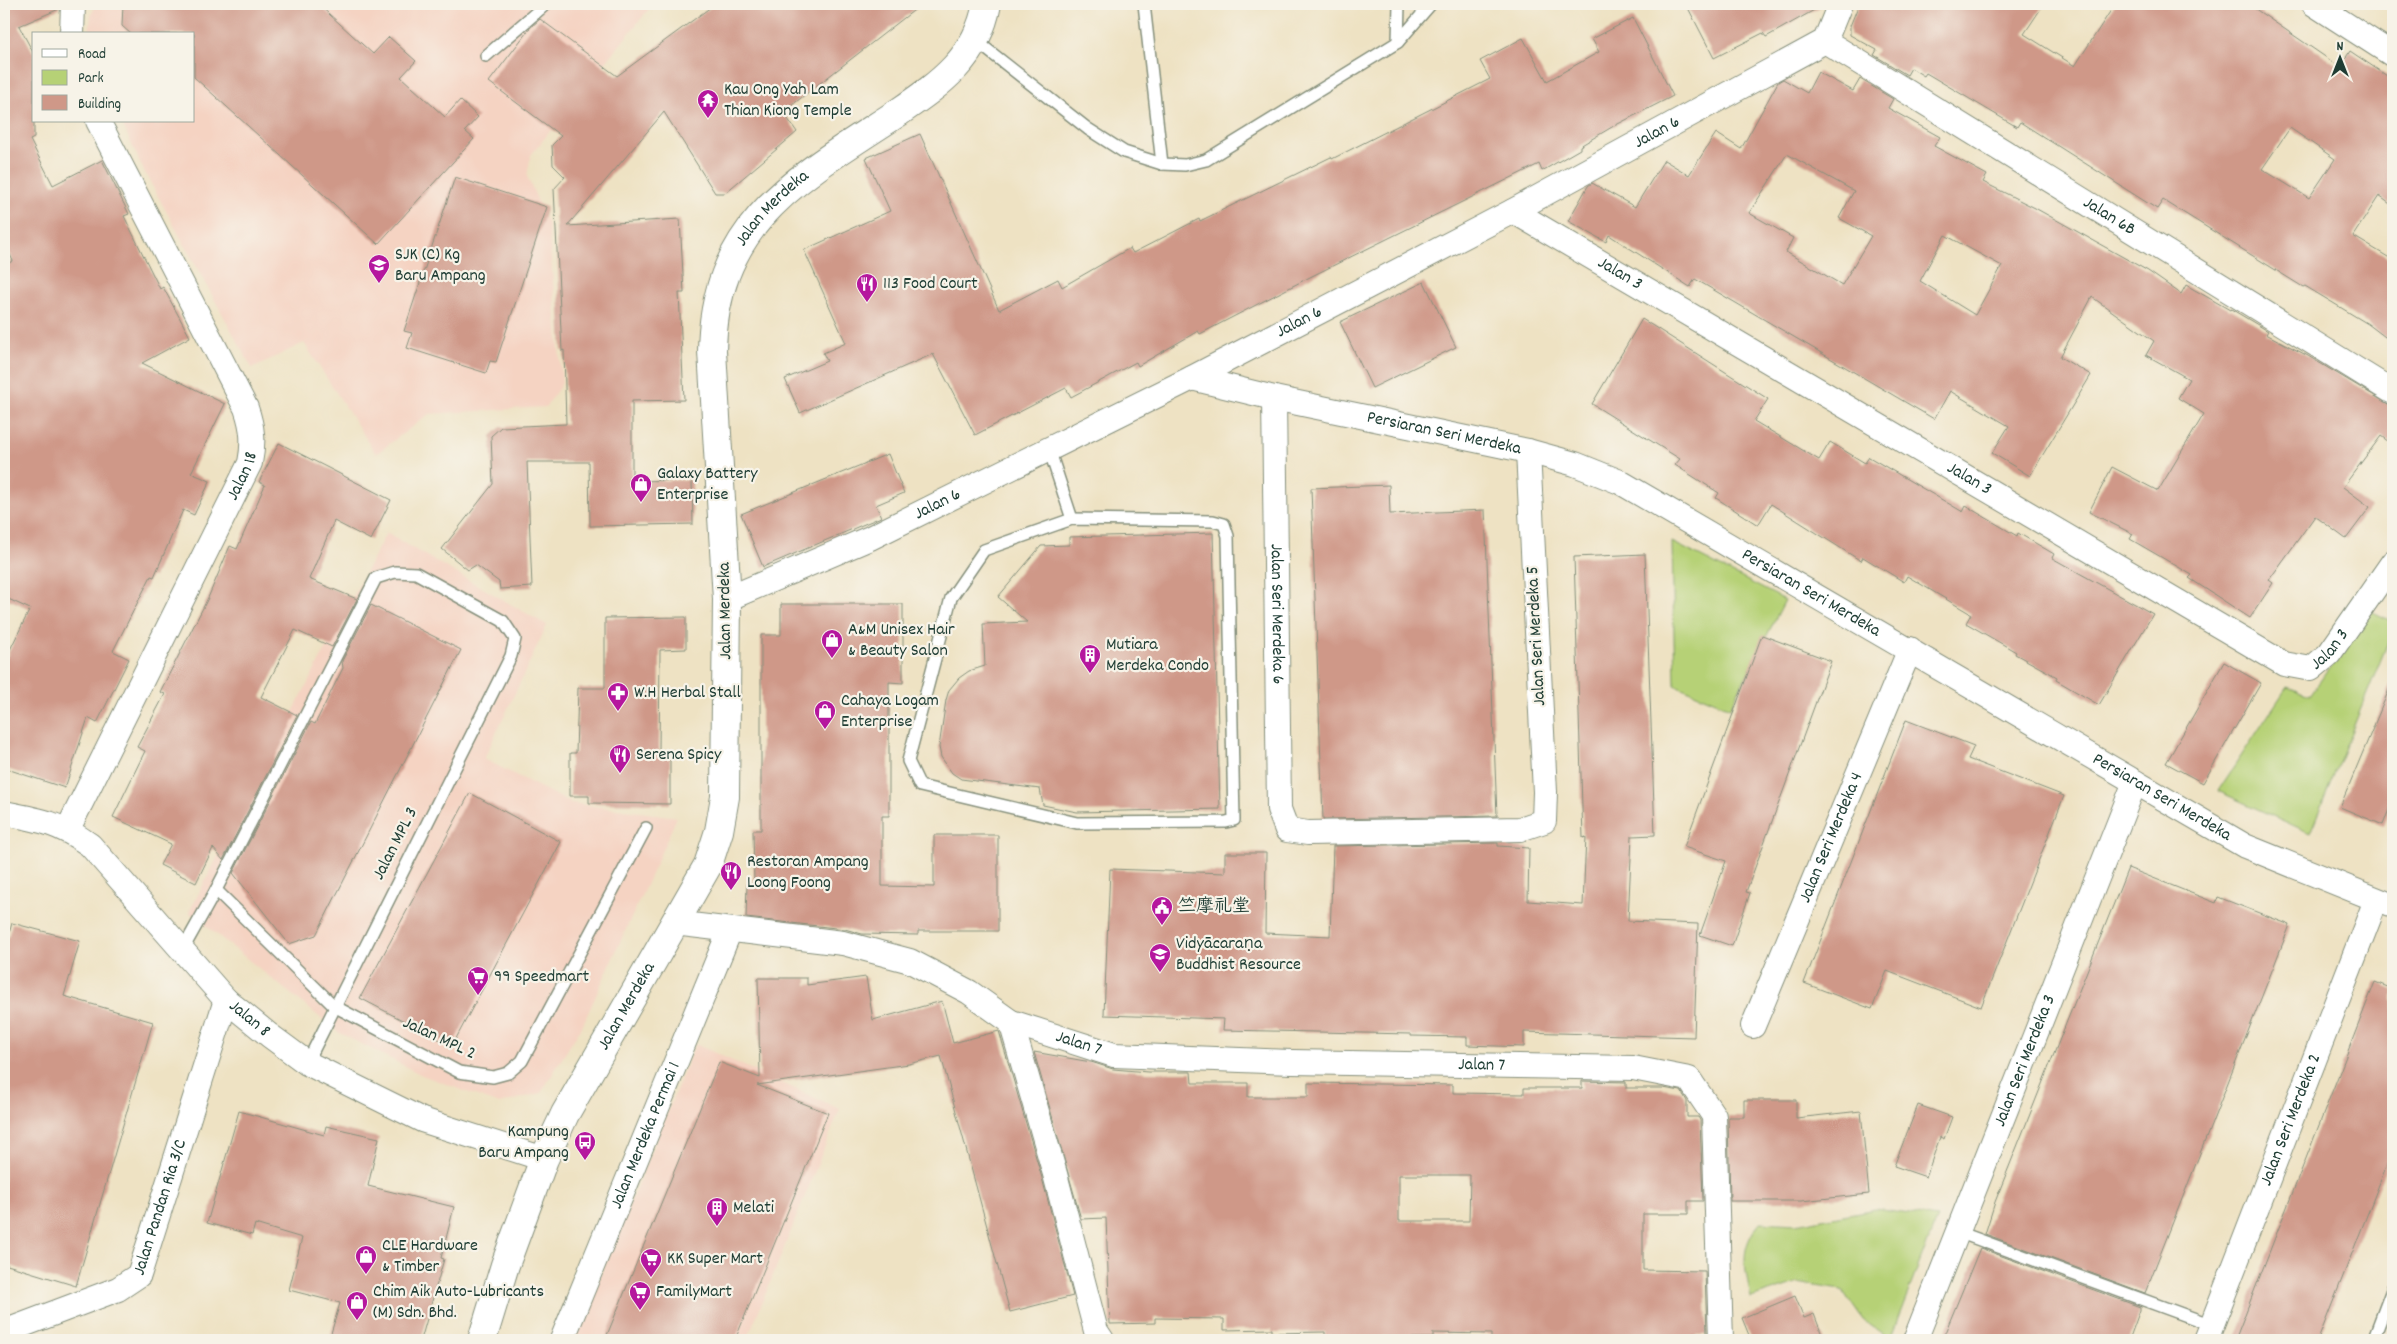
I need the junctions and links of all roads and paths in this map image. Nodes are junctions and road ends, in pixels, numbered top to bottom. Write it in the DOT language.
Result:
graph roads {
  1 [pos="73,4"];
  2 [pos="546,4"];
  3 [pos="987,4"];
  4 [pos="1144,4"];
  5 [pos="1399,4"];
  6 [pos="1431,4"];
  7 [pos="1840,4"];
  8 [pos="2314,4"];
  9 [pos="72,32"];
  10 [pos="975,40"];
  11 [pos="1825,40"];
  12 [pos="1398,42"];
  13 [pos="2393,55"];
  14 [pos="486,56"];
  15 [pos="99,122"];
  16 [pos="1162,164"];
  17 [pos="1513,212"];
  18 [pos="1192,378"];
  19 [pos="2393,392"];
  20 [pos="1274,398"];
  21 [pos="1048,450"];
  22 [pos="1528,452"];
  23 [pos="1072,519"];
  24 [pos="2393,562"];
  25 [pos="727,598"];
  26 [pos="1910,649"];
  27 [pos="2135,782"];
  28 [pos="4,813"];
  29 [pos="1544,821"];
  30 [pos="646,828"];
  31 [pos="68,829"];
  32 [pos="216,890"];
  33 [pos="2385,903"];
  34 [pos="674,922"];
  35 [pos="730,930"];
  36 [pos="183,949"];
  37 [pos="226,1000"];
  38 [pos="334,1006"];
  39 [pos="1011,1022"];
  40 [pos="1753,1026"];
  41 [pos="307,1063"];
  42 [pos="544,1159"];
  43 [pos="1958,1232"];
  44 [pos="2393,1287"];
  45 [pos="4,1332"];
  46 [pos="2209,1332"];
  47 [pos="482,1340"];
  48 [pos="562,1340"];
  49 [pos="1102,1340"];
  50 [pos="1721,1340"];
  51 [pos="1915,1340"];
  52 [pos="2373,1340"];
  1 -- 9 [label="street"];
  2 -- 14 [label="lane"];
  3 -- 10 [label="street, Jalan Merdeka"];
  4 -- 16 [label="lane"];
  5 -- 12 [label="lane"];
  6 -- 12 [label="lane"];
  7 -- 11 [label="street"];
  8 -- 13 [label="street"];
  10 -- 16 [label="lane"];
  10 -- 25 [label="street, Jalan Merdeka"];
  11 -- 17 [label="street, Jalan 6"];
  11 -- 19 [label="street, Jalan 6B"];
  12 -- 16 [label="lane"];
  15 -- 31 [label="street, Jalan 18"];
  17 -- 18 [label="street, Jalan 6"];
  17 -- 24 [label="street, Jalan 3"];
  18 -- 20 [label="street, Persiaran Seri Merdeka"];
  18 -- 21 [label="street, Jalan 6"];
  20 -- 22 [label="street, Persiaran Seri Merdeka"];
  20 -- 29 [label="street, Jalan Seri Merdeka 6"];
  21 -- 23 [label="lane"];
  21 -- 25 [label="street, Jalan 6"];
  22 -- 26 [label="street, Persiaran Seri Merdeka"];
  22 -- 29 [label="street, Jalan Seri Merdeka 5"];
  23 -- 23 [label="lane"];
  25 -- 34 [label="street, Jalan Merdeka"];
  26 -- 27 [label="street, Persiaran Seri Merdeka"];
  26 -- 40 [label="street, Jalan Seri Merdeka 4"];
  27 -- 33 [label="street, Persiaran Seri Merdeka"];
  27 -- 43 [label="street, Jalan Seri Merdeka 3"];
  28 -- 31 [label="street, Jalan 8"];
  30 -- 38 [label="lane, Jalan MPL 2"];
  31 -- 36 [label="street, Jalan 8"];
  32 -- 36 [label="lane"];
  32 -- 38 [label="lane, Jalan MPL 2"];
  32 -- 38 [label="lane, Jalan MPL 3"];
  33 -- 46 [label="street, Jalan Seri Merdeka 2"];
  34 -- 35 [label="street, Jalan 7"];
  34 -- 42 [label="street, Jalan Merdeka"];
  35 -- 39 [label="street, Jalan 7"];
  35 -- 48 [label="street, Jalan Merdeka Permai 1"];
  36 -- 37 [label="street, Jalan 8"];
  37 -- 41 [label="street, Jalan 8"];
  37 -- 45 [label="street, Jalan Pandan Ria 3/C"];
  38 -- 41 [label="lane, Jalan MPL 3"];
  39 -- 49 [label="street"];
  39 -- 50 [label="street, Jalan 7"];
  41 -- 42 [label="street, Jalan 8"];
  42 -- 47 [label="street, Jalan Merdeka"];
  43 -- 46 [label="lane"];
  43 -- 51 [label="street, Jalan Seri Merdeka 3"];
  44 -- 52 [label="lane"];
}
